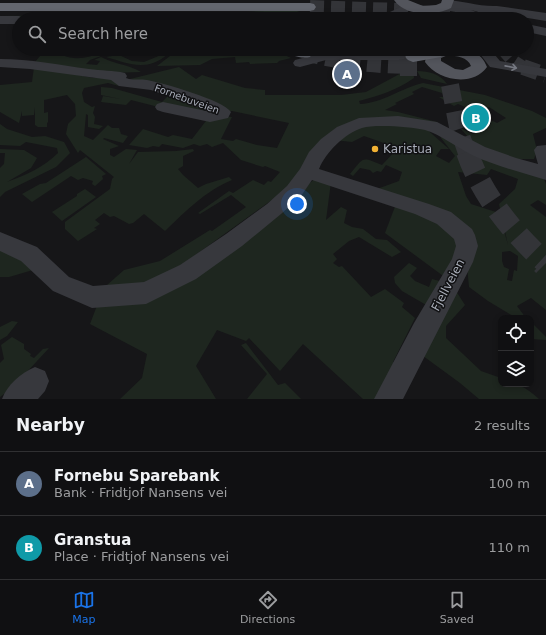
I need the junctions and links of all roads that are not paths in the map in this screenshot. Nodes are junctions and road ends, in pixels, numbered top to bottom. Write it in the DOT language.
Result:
graph roads {
  1 [pos="0,0"];
  2 [pos="13,0"];
  3 [pos="410,5"];
  4 [pos="0,7"];
  5 [pos="296,7"];
  6 [pos="446,7"];
  7 [pos="197,12"];
  8 [pos="303,12"];
  9 [pos="420,12"];
  10 [pos="468,12"];
  11 [pos="489,12"];
  12 [pos="546,17"];
  13 [pos="534,29"];
  14 [pos="546,32"];
  15 [pos="325,56"];
  16 [pos="399,56"];
  17 [pos="399,56"];
  18 [pos="451,56"];
  19 [pos="475,56"];
  20 [pos="480,56"];
  21 [pos="411,58"];
  22 [pos="0,63"];
  23 [pos="443,63"];
  24 [pos="472,73"];
  25 [pos="546,73"];
  26 [pos="468,89"];
  27 [pos="163,107"];
  28 [pos="308,172"];
  29 [pos="546,173"];
  30 [pos="0,241"];
  31 [pos="388,399"];
  1 -- 2 [label="highway"];
  3 -- 6 [label="main road"];
  3 -- 9 [label="main road"];
  4 -- 5 [label="highway"];
  5 -- 7 [label="highway"];
  5 -- 8 [label="highway"];
  6 -- 10 [label="street"];
  11 -- 12 [label="street"];
  13 -- 14 [label="street"];
  15 -- 17 [label="street"];
  16 -- 21 [label="street"];
  18 -- 23 [label="main road"];
  19 -- 24 [label="main road"];
  20 -- 25 [label="street, one-way"];
  21 -- 23 [label="highway"];
  22 -- 27 [label="street, Fornebuveien"];
  23 -- 24 [label="main road"];
  24 -- 26 [label="main road"];
  28 -- 29 [label="street"];
  28 -- 30 [label="street"];
  28 -- 31 [label="street, Fjellveien"];
}
